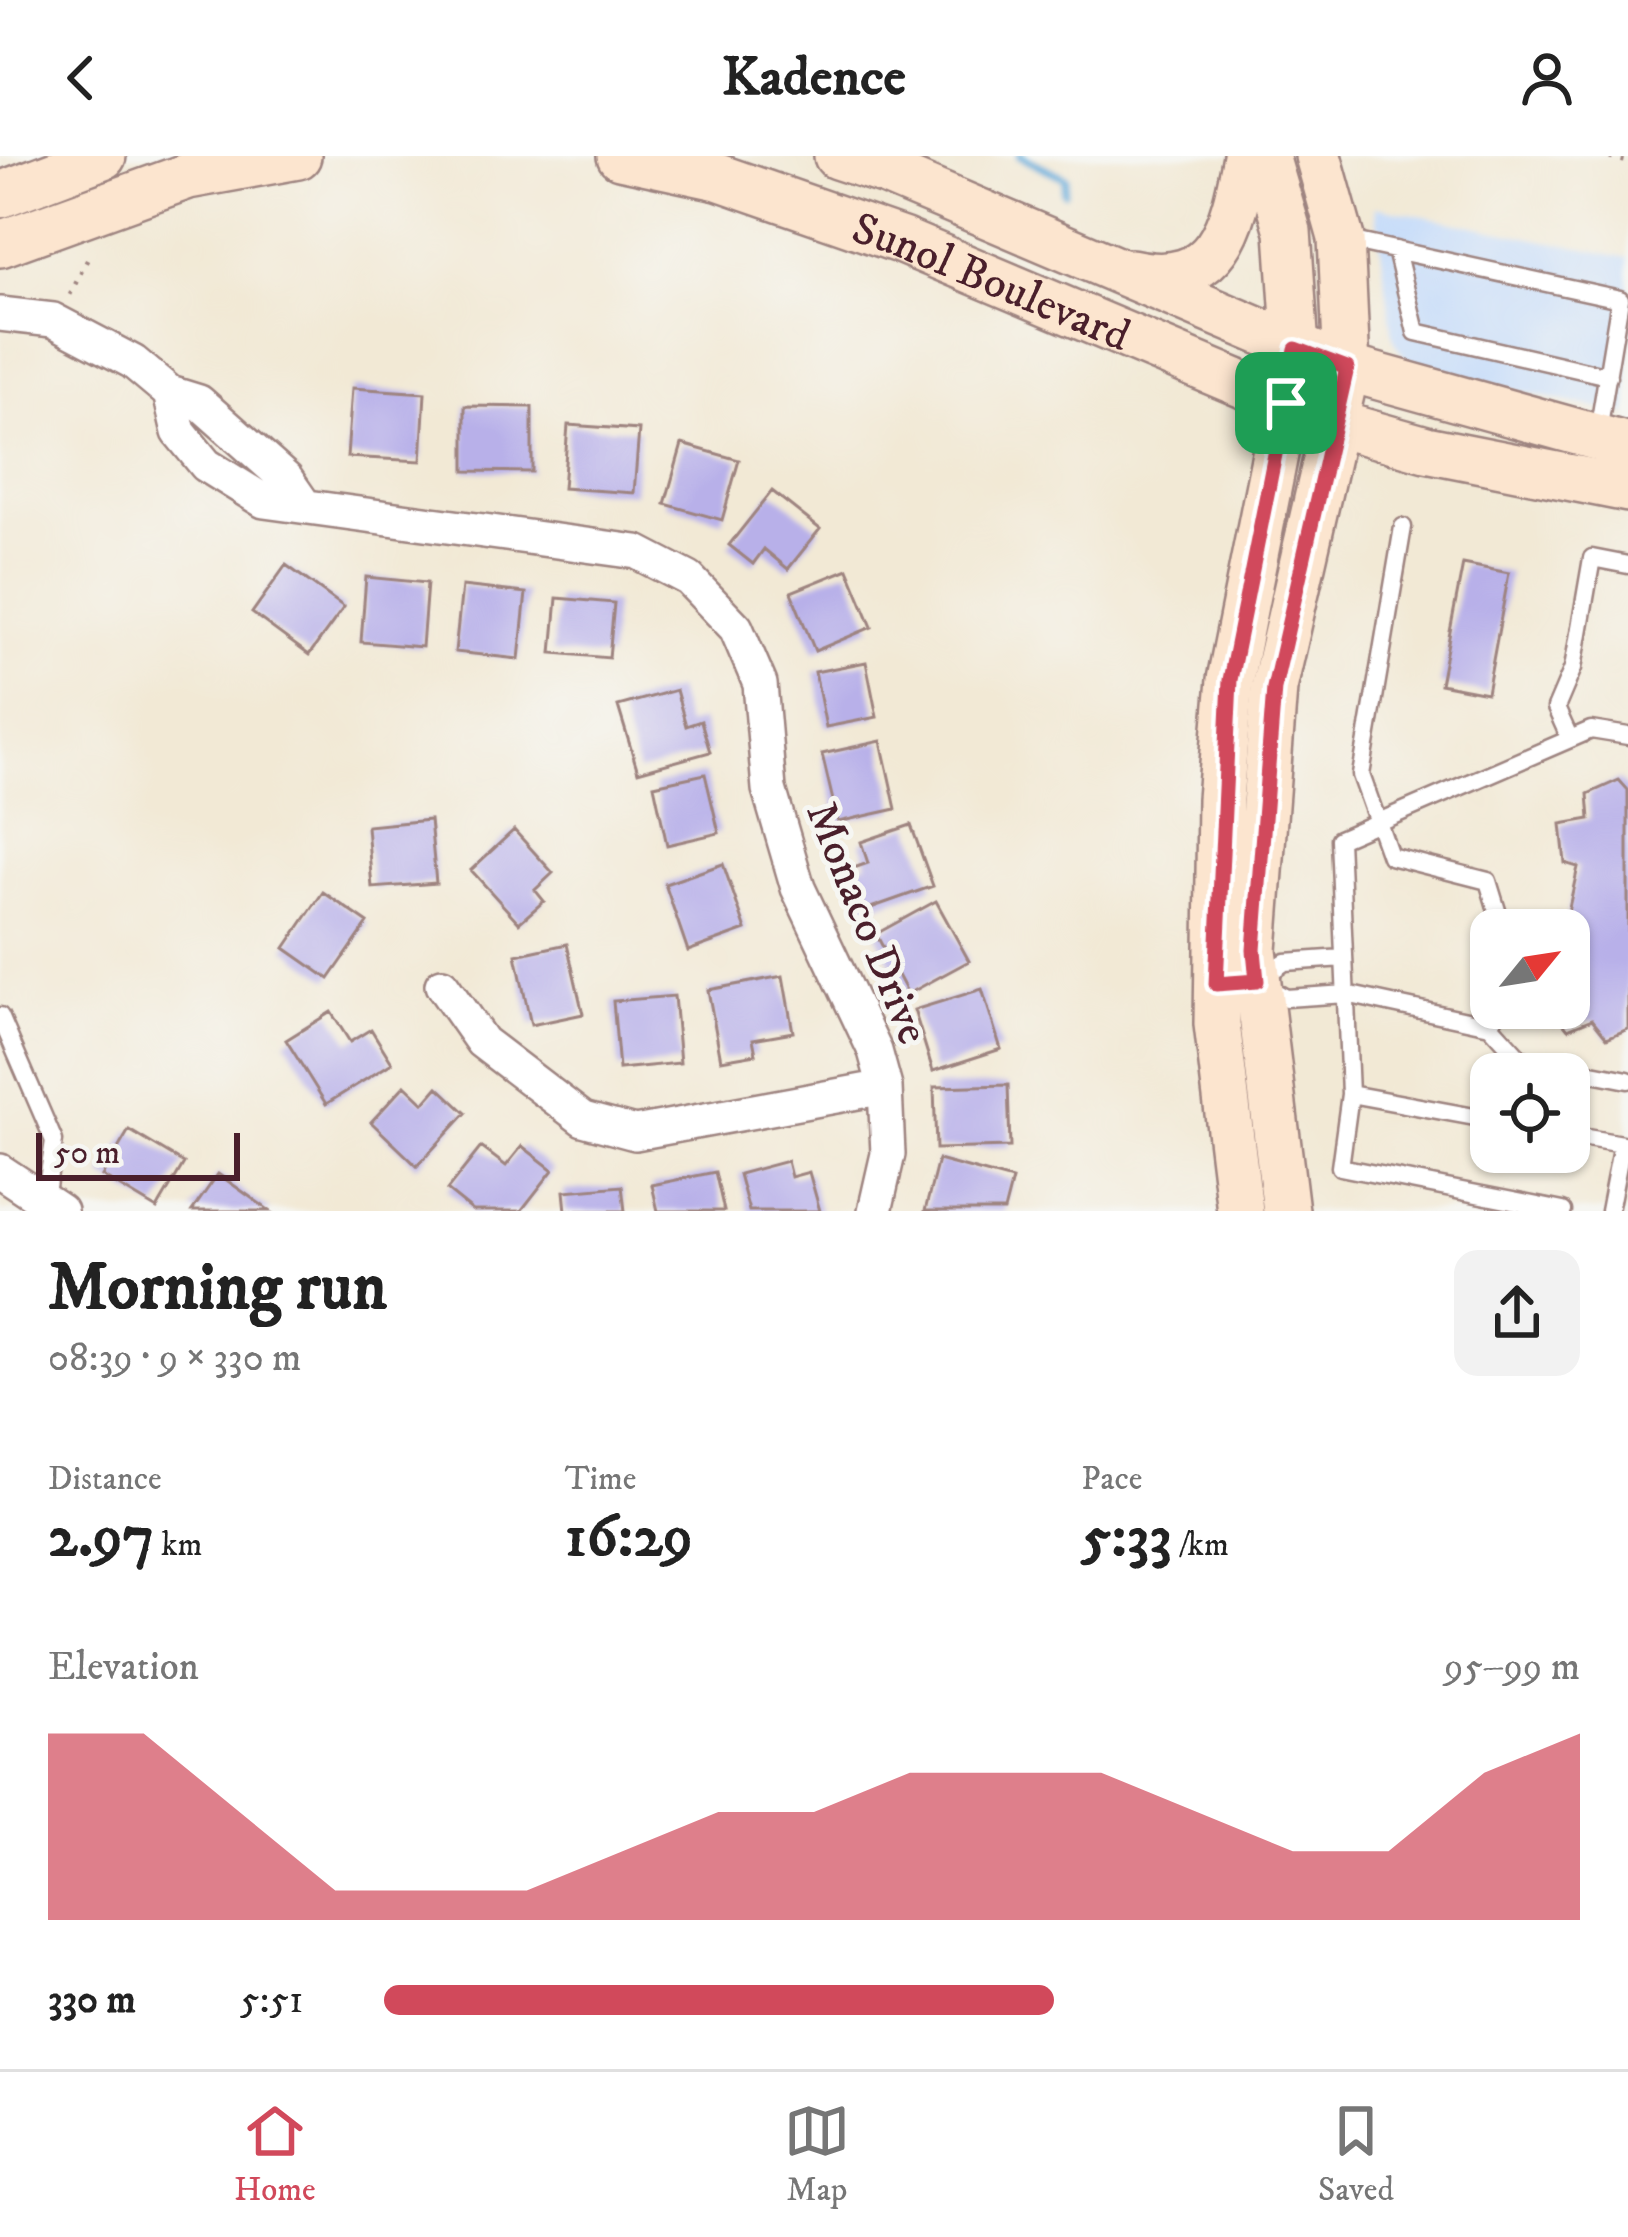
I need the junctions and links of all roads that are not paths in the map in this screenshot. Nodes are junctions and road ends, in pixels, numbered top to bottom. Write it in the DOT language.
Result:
graph roads {
  1 [pos="103,156"];
  2 [pos="298,156"];
  3 [pos="620,156"];
  4 [pos="837,156"];
  5 [pos="1246,156"];
  6 [pos="1266,156"];
  7 [pos="1318,156"];
  8 [pos="0,195"];
  9 [pos="1341,238"];
  10 [pos="0,244"];
  11 [pos="1396,250"];
  12 [pos="1095,265"];
  13 [pos="0,314"];
  14 [pos="1296,349"];
  15 [pos="1347,368"];
  16 [pos="1608,376"];
  17 [pos="1286,403"];
  18 [pos="1334,423"];
  19 [pos="1612,442"];
  20 [pos="1628,489"];
  21 [pos="1403,527"];
  22 [pos="1628,565"];
  23 [pos="1628,736"];
  24 [pos="1570,739"];
  25 [pos="1378,822"];
  26 [pos="1497,909"];
  27 [pos="1344,958"];
  28 [pos="1236,983"];
  29 [pos="442,985"];
  30 [pos="1346,994"];
  31 [pos="0,1016"];
  32 [pos="1470,1021"];
  33 [pos="1494,1029"];
  34 [pos="1628,1080"];
  35 [pos="885,1087"];
  36 [pos="1350,1094"];
  37 [pos="1470,1116"];
  38 [pos="1590,1139"];
  39 [pos="0,1172"];
  40 [pos="53,1205"];
  41 [pos="875,1211"];
  42 [pos="1240,1211"];
  43 [pos="1286,1211"];
  44 [pos="1562,1211"];
  45 [pos="1609,1211"];
  1 -- 8 [label="main road"];
  2 -- 10 [label="main road"];
  3 -- 17 [label="main road, Sunol Boulevard"];
  4 -- 12 [label="main road, Sunol Boulevard"];
  5 -- 12 [label="main road"];
  6 -- 14 [label="main road"];
  7 -- 9 [label="main road"];
  9 -- 11 [label="lane"];
  9 -- 15 [label="main road"];
  11 -- 16 [label="lane"];
  11 -- 16 [label="lane"];
  12 -- 14 [label="main road, Sunol Boulevard"];
  13 -- 35 [label="street, Monaco Drive"];
  14 -- 15 [label="main road, Sunol Boulevard"];
  14 -- 17 [label="main road"];
  15 -- 18 [label="main road"];
  15 -- 19 [label="main road, Sunol Boulevard"];
  16 -- 19 [label="lane"];
  17 -- 18 [label="main road, Sunol Boulevard"];
  17 -- 28 [label="main road"];
  18 -- 20 [label="main road, Sunol Boulevard"];
  18 -- 28 [label="main road"];
  21 -- 25 [label="lane"];
  22 -- 24 [label="lane"];
  23 -- 24 [label="lane"];
  24 -- 25 [label="lane"];
  25 -- 26 [label="lane"];
  25 -- 27 [label="lane"];
  27 -- 28 [label="lane"];
  27 -- 30 [label="lane"];
  28 -- 30 [label="lane"];
  28 -- 42 [label="main road"];
  28 -- 43 [label="main road"];
  29 -- 35 [label="street"];
  30 -- 32 [label="lane"];
  30 -- 36 [label="lane"];
  31 -- 40 [label="lane"];
  33 -- 34 [label="lane"];
  35 -- 41 [label="street, Monaco Drive"];
  36 -- 37 [label="lane"];
  36 -- 44 [label="lane"];
  38 -- 45 [label="lane"];
  39 -- 40 [label="street"];
}
